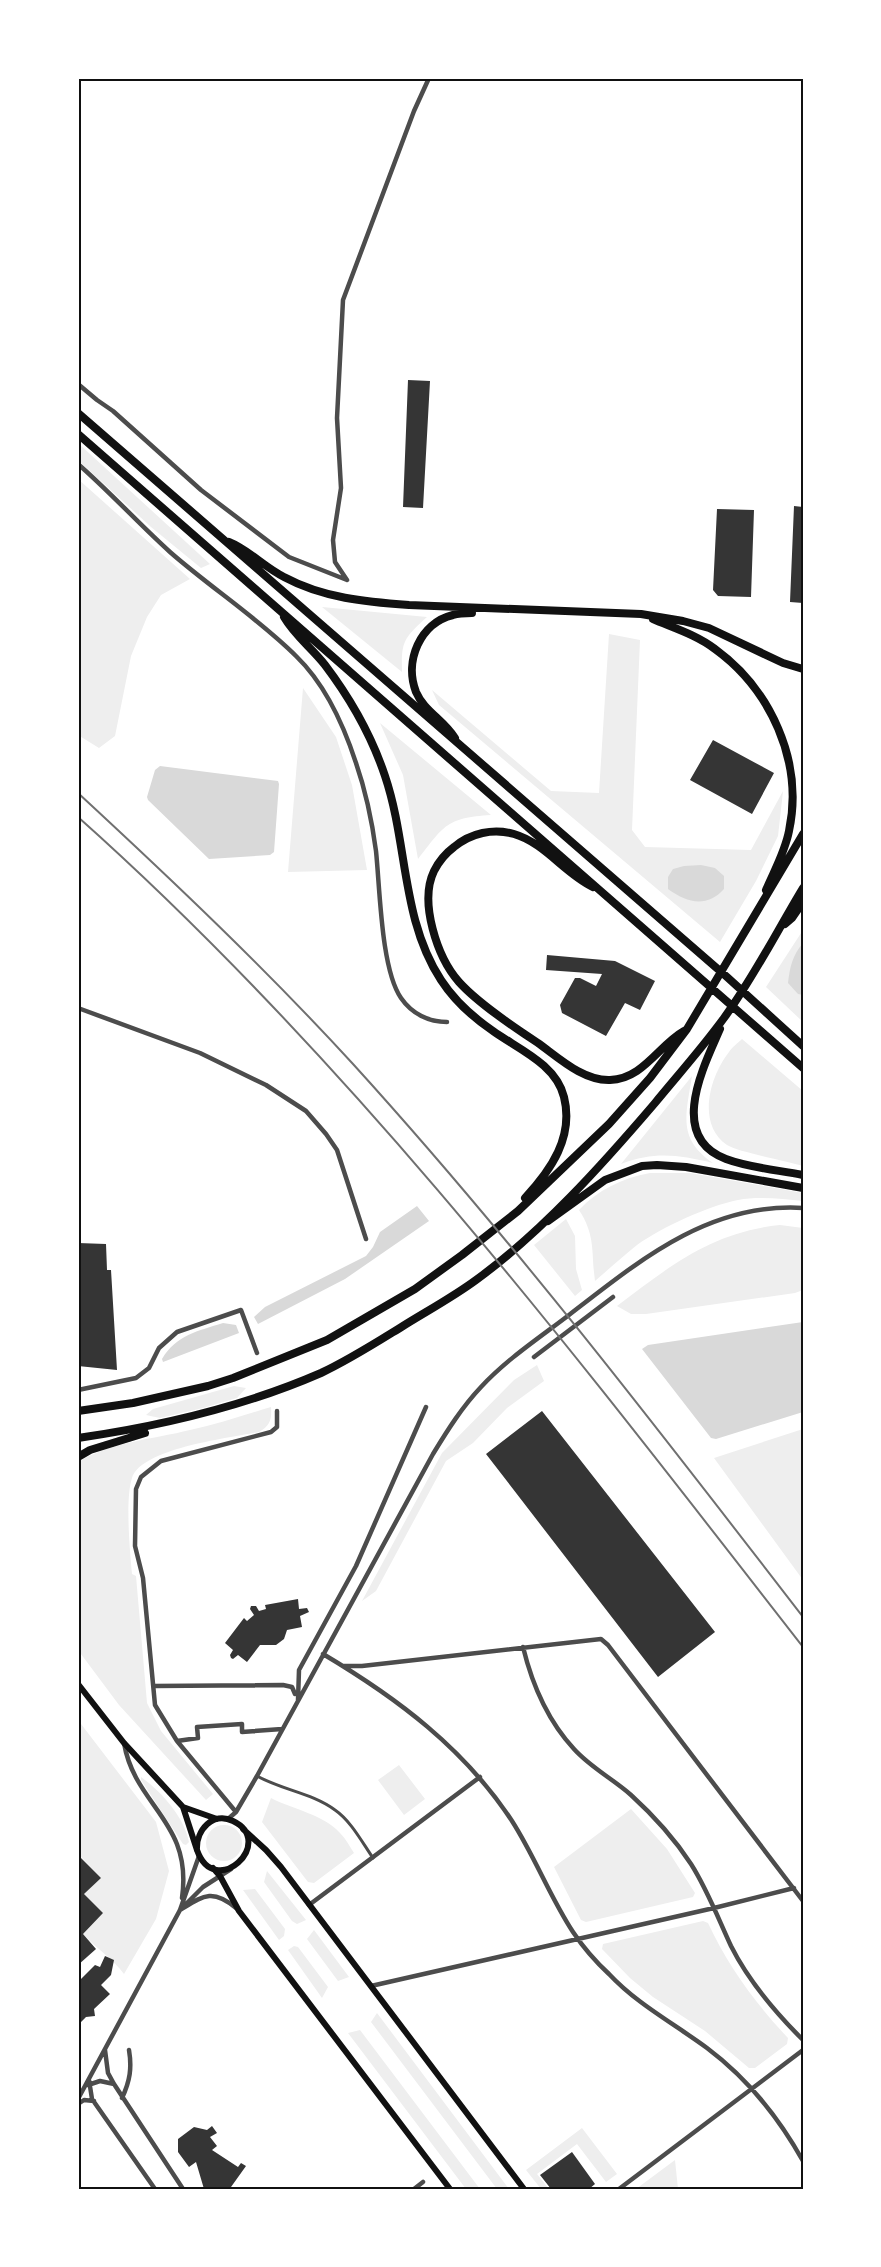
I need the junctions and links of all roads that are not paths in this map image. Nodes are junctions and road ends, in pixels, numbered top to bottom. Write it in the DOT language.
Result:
graph roads {
  1 [pos="429,78"];
  2 [pos="78,384"];
  3 [pos="78,413"];
  4 [pos="78,434"];
  5 [pos="78,464"];
  6 [pos="220,538"];
  7 [pos="279,610"];
  8 [pos="495,610"];
  9 [pos="641,614"];
  10 [pos="803,669"];
  11 [pos="460,746"];
  12 [pos="803,834"];
  13 [pos="803,888"];
  14 [pos="603,892"];
  15 [pos="803,902"];
  16 [pos="755,915"];
  17 [pos="780,928"];
  18 [pos="78,1008"];
  19 [pos="724,1017"];
  20 [pos="447,1022"];
  21 [pos="687,1029"];
  22 [pos="803,1046"];
  23 [pos="803,1068"];
  24 [pos="803,1175"];
  25 [pos="803,1188"];
  26 [pos="803,1208"];
  27 [pos="518,1211"];
  28 [pos="538,1227"];
  29 [pos="366,1239"];
  30 [pos="613,1297"];
  31 [pos="257,1353"];
  32 [pos="534,1357"];
  33 [pos="78,1390"];
  34 [pos="426,1407"];
  35 [pos="78,1411"];
  36 [pos="277,1411"];
  37 [pos="208,1413"];
  38 [pos="78,1438"];
  39 [pos="78,1457"];
  40 [pos="523,1647"];
  41 [pos="323,1653"];
  42 [pos="344,1666"];
  43 [pos="78,1684"];
  44 [pos="154,1686"];
  45 [pos="298,1700"];
  46 [pos="282,1729"];
  47 [pos="177,1741"];
  48 [pos="124,1743"];
  49 [pos="257,1776"];
  50 [pos="480,1778"];
  51 [pos="183,1807"];
  52 [pos="236,1812"];
  53 [pos="219,1819"];
  54 [pos="228,1819"];
  55 [pos="243,1829"];
  56 [pos="198,1853"];
  57 [pos="373,1858"];
  58 [pos="213,1868"];
  59 [pos="232,1868"];
  60 [pos="220,1876"];
  61 [pos="794,1888"];
  62 [pos="803,1900"];
  63 [pos="309,1905"];
  64 [pos="714,1908"];
  65 [pos="180,1910"];
  66 [pos="239,1911"];
  67 [pos="578,1939"];
  68 [pos="371,1986"];
  69 [pos="803,2040"];
  70 [pos="105,2050"];
  71 [pos="129,2050"];
  72 [pos="803,2050"];
  73 [pos="87,2084"];
  74 [pos="114,2084"];
  75 [pos="752,2089"];
  76 [pos="122,2098"];
  77 [pos="78,2099"];
  78 [pos="94,2101"];
  79 [pos="78,2104"];
  80 [pos="803,2162"];
  81 [pos="423,2182"];
  82 [pos="155,2189"];
  83 [pos="183,2189"];
  84 [pos="414,2189"];
  85 [pos="450,2189"];
  86 [pos="524,2189"];
  87 [pos="619,2189"];
  1 -- 2 [label="street"];
  3 -- 6 [label="highway"];
  4 -- 7 [label="highway"];
  5 -- 20 [label="street"];
  6 -- 8 [label="highway"];
  6 -- 11 [label="highway"];
  7 -- 14 [label="highway"];
  7 -- 27 [label="highway"];
  8 -- 9 [label="highway"];
  8 -- 11 [label="highway"];
  9 -- 10 [label="highway"];
  9 -- 16 [label="highway"];
  11 -- 22 [label="highway"];
  12 -- 16 [label="highway"];
  13 -- 17 [label="highway"];
  14 -- 21 [label="highway"];
  14 -- 23 [label="highway"];
  15 -- 17 [label="highway"];
  16 -- 21 [label="highway"];
  17 -- 19 [label="highway"];
  18 -- 29 [label="street"];
  19 -- 24 [label="highway"];
  19 -- 28 [label="highway"];
  21 -- 27 [label="highway"];
  25 -- 28 [label="highway"];
  26 -- 41 [label="street"];
  27 -- 35 [label="highway"];
  28 -- 37 [label="highway"];
  30 -- 32 [label="street"];
  31 -- 33 [label="street"];
  34 -- 45 [label="street"];
  36 -- 44 [label="street"];
  37 -- 38 [label="highway"];
  37 -- 39 [label="highway"];
  40 -- 42 [label="street"];
  40 -- 61 [label="street"];
  40 -- 64 [label="street"];
  41 -- 42 [label="street"];
  41 -- 45 [label="street"];
  42 -- 50 [label="street"];
  43 -- 48 [label="main road"];
  44 -- 45 [label="street"];
  44 -- 47 [label="street"];
  45 -- 46 [label="street"];
  46 -- 47 [label="street"];
  46 -- 49 [label="street"];
  47 -- 52 [label="street"];
  48 -- 51 [label="main road"];
  48 -- 65 [label="street"];
  49 -- 52 [label="street"];
  49 -- 57 [label="street"];
  50 -- 57 [label="street"];
  50 -- 67 [label="street"];
  51 -- 53 [label="main road"];
  51 -- 56 [label="main road"];
  52 -- 54 [label="street"];
  53 -- 54 [label="main road"];
  53 -- 56 [label="main road"];
  54 -- 55 [label="main road"];
  55 -- 59 [label="main road"];
  55 -- 63 [label="main road"];
  56 -- 58 [label="main road"];
  56 -- 65 [label="street"];
  57 -- 63 [label="street"];
  58 -- 59 [label="main road"];
  58 -- 60 [label="main road"];
  59 -- 60 [label="street"];
  60 -- 65 [label="street"];
  60 -- 66 [label="main road"];
  61 -- 62 [label="street"];
  61 -- 64 [label="street"];
  63 -- 68 [label="main road"];
  64 -- 67 [label="street"];
  64 -- 69 [label="street"];
  65 -- 66 [label="street"];
  65 -- 70 [label="street"];
  66 -- 85 [label="main road"];
  67 -- 68 [label="street"];
  67 -- 75 [label="street"];
  68 -- 86 [label="main road"];
  70 -- 73 [label="street"];
  70 -- 74 [label="street"];
  71 -- 76 [label="street"];
  72 -- 75 [label="street"];
  73 -- 74 [label="street"];
  73 -- 77 [label="street"];
  73 -- 78 [label="street"];
  74 -- 76 [label="street"];
  75 -- 80 [label="street"];
  75 -- 87 [label="street"];
  76 -- 83 [label="street"];
  78 -- 79 [label="street"];
  78 -- 82 [label="street"];
  81 -- 84 [label="street"];
}
